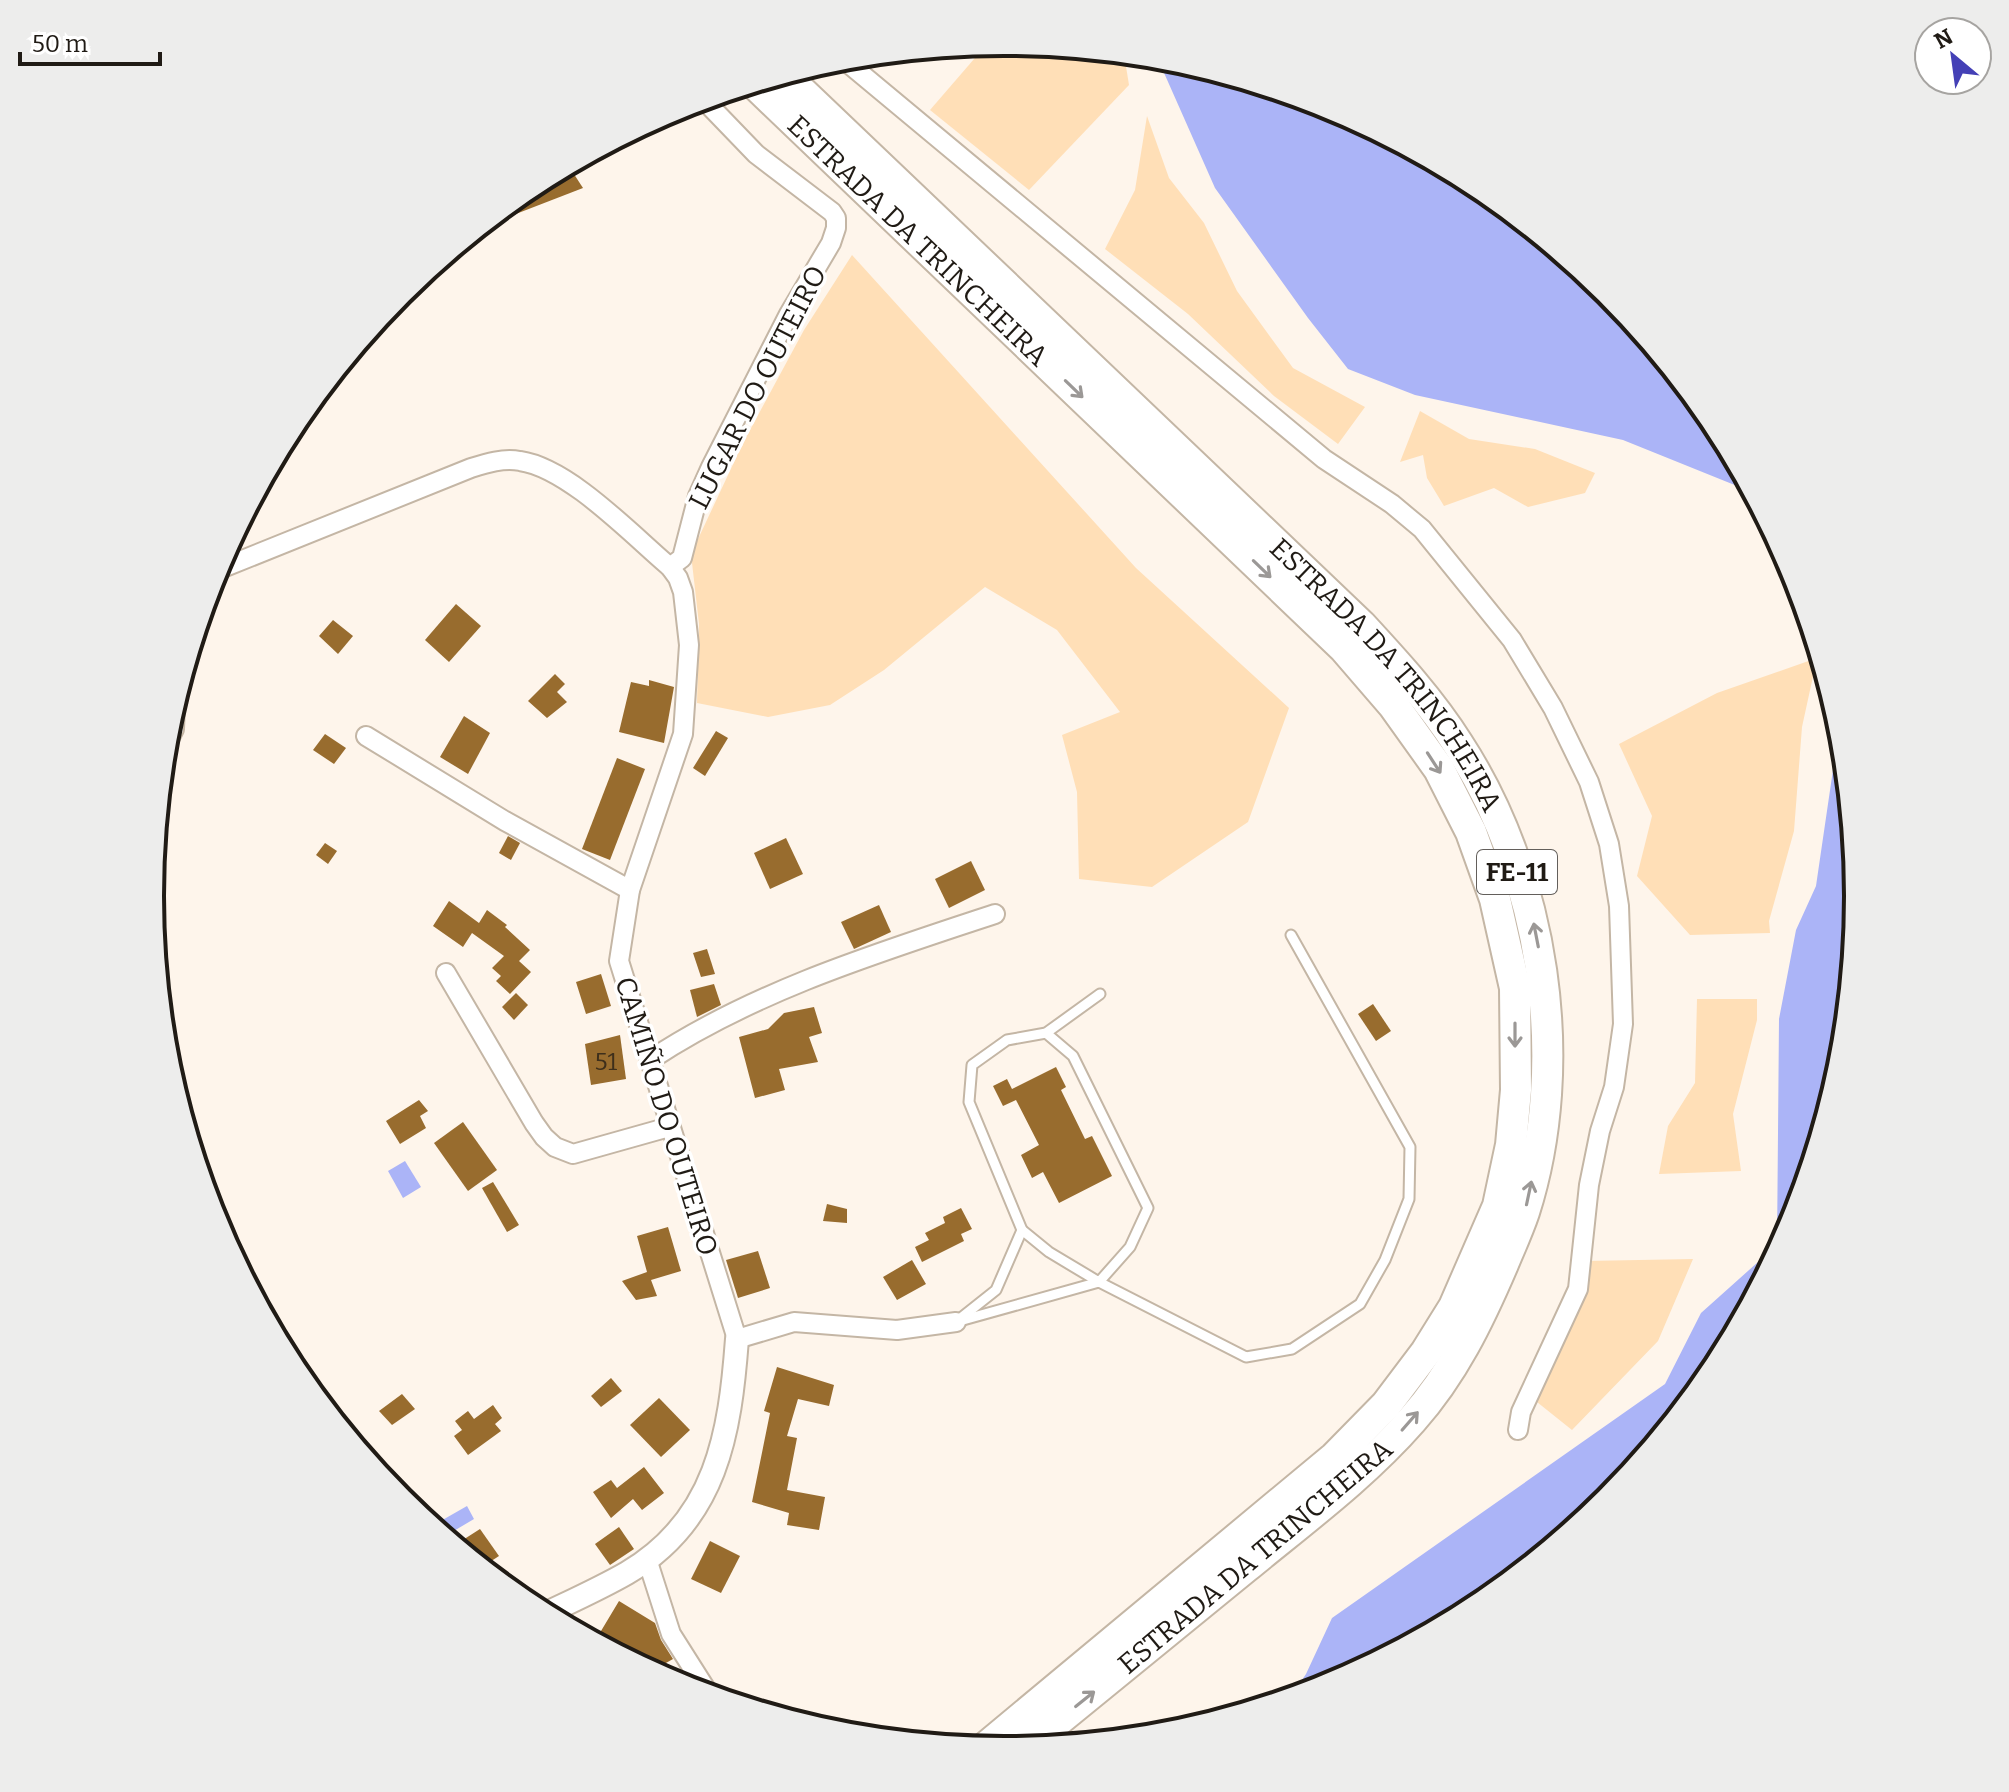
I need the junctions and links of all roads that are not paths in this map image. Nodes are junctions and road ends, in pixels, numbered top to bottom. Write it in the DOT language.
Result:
graph roads {
  1 [pos="856,70"];
  2 [pos="793,84"];
  3 [pos="763,92"];
  4 [pos="713,109"];
  5 [pos="233,564"];
  6 [pos="670,567"];
  7 [pos="366,736"];
  8 [pos="630,890"];
  9 [pos="995,914"];
  10 [pos="1291,935"];
  11 [pos="446,973"];
  12 [pos="1100,994"];
  13 [pos="1046,1033"];
  14 [pos="650,1060"];
  15 [pos="669,1127"];
  16 [pos="1022,1230"];
  17 [pos="1099,1282"];
  18 [pos="956,1322"];
  19 [pos="737,1339"];
  20 [pos="1518,1430"];
  21 [pos="647,1559"];
  22 [pos="559,1607"];
  23 [pos="699,1678"];
  24 [pos="1040,1735"];
  25 [pos="1000,1736"];
  1 -- 20 [label="street"];
  24 -- 2 [label="highway, ESTRADA DA TRINCHEIRA / FE-11, one-way"];
  3 -- 25 [label="highway, ESTRADA DA TRINCHEIRA / FE-11, one-way"];
  4 -- 6 [label="street, LUGAR DO OUTEIRO"];
  5 -- 6 [label="street"];
  6 -- 8 [label="street, CAMIÑO DO OUTEIRO"];
  7 -- 8 [label="street"];
  8 -- 14 [label="street, CAMIÑO DO OUTEIRO"];
  9 -- 14 [label="street"];
  10 -- 17 [label="lane"];
  11 -- 15 [label="street"];
  12 -- 13 [label="lane"];
  13 -- 16 [label="lane"];
  13 -- 17 [label="lane"];
  14 -- 15 [label="street, CAMIÑO DO OUTEIRO"];
  15 -- 19 [label="street, CAMIÑO DO OUTEIRO"];
  16 -- 17 [label="lane"];
  16 -- 18 [label="lane"];
  17 -- 18 [label="lane"];
  18 -- 19 [label="street"];
  19 -- 21 [label="street"];
  21 -- 22 [label="street"];
  21 -- 23 [label="street"];
}
